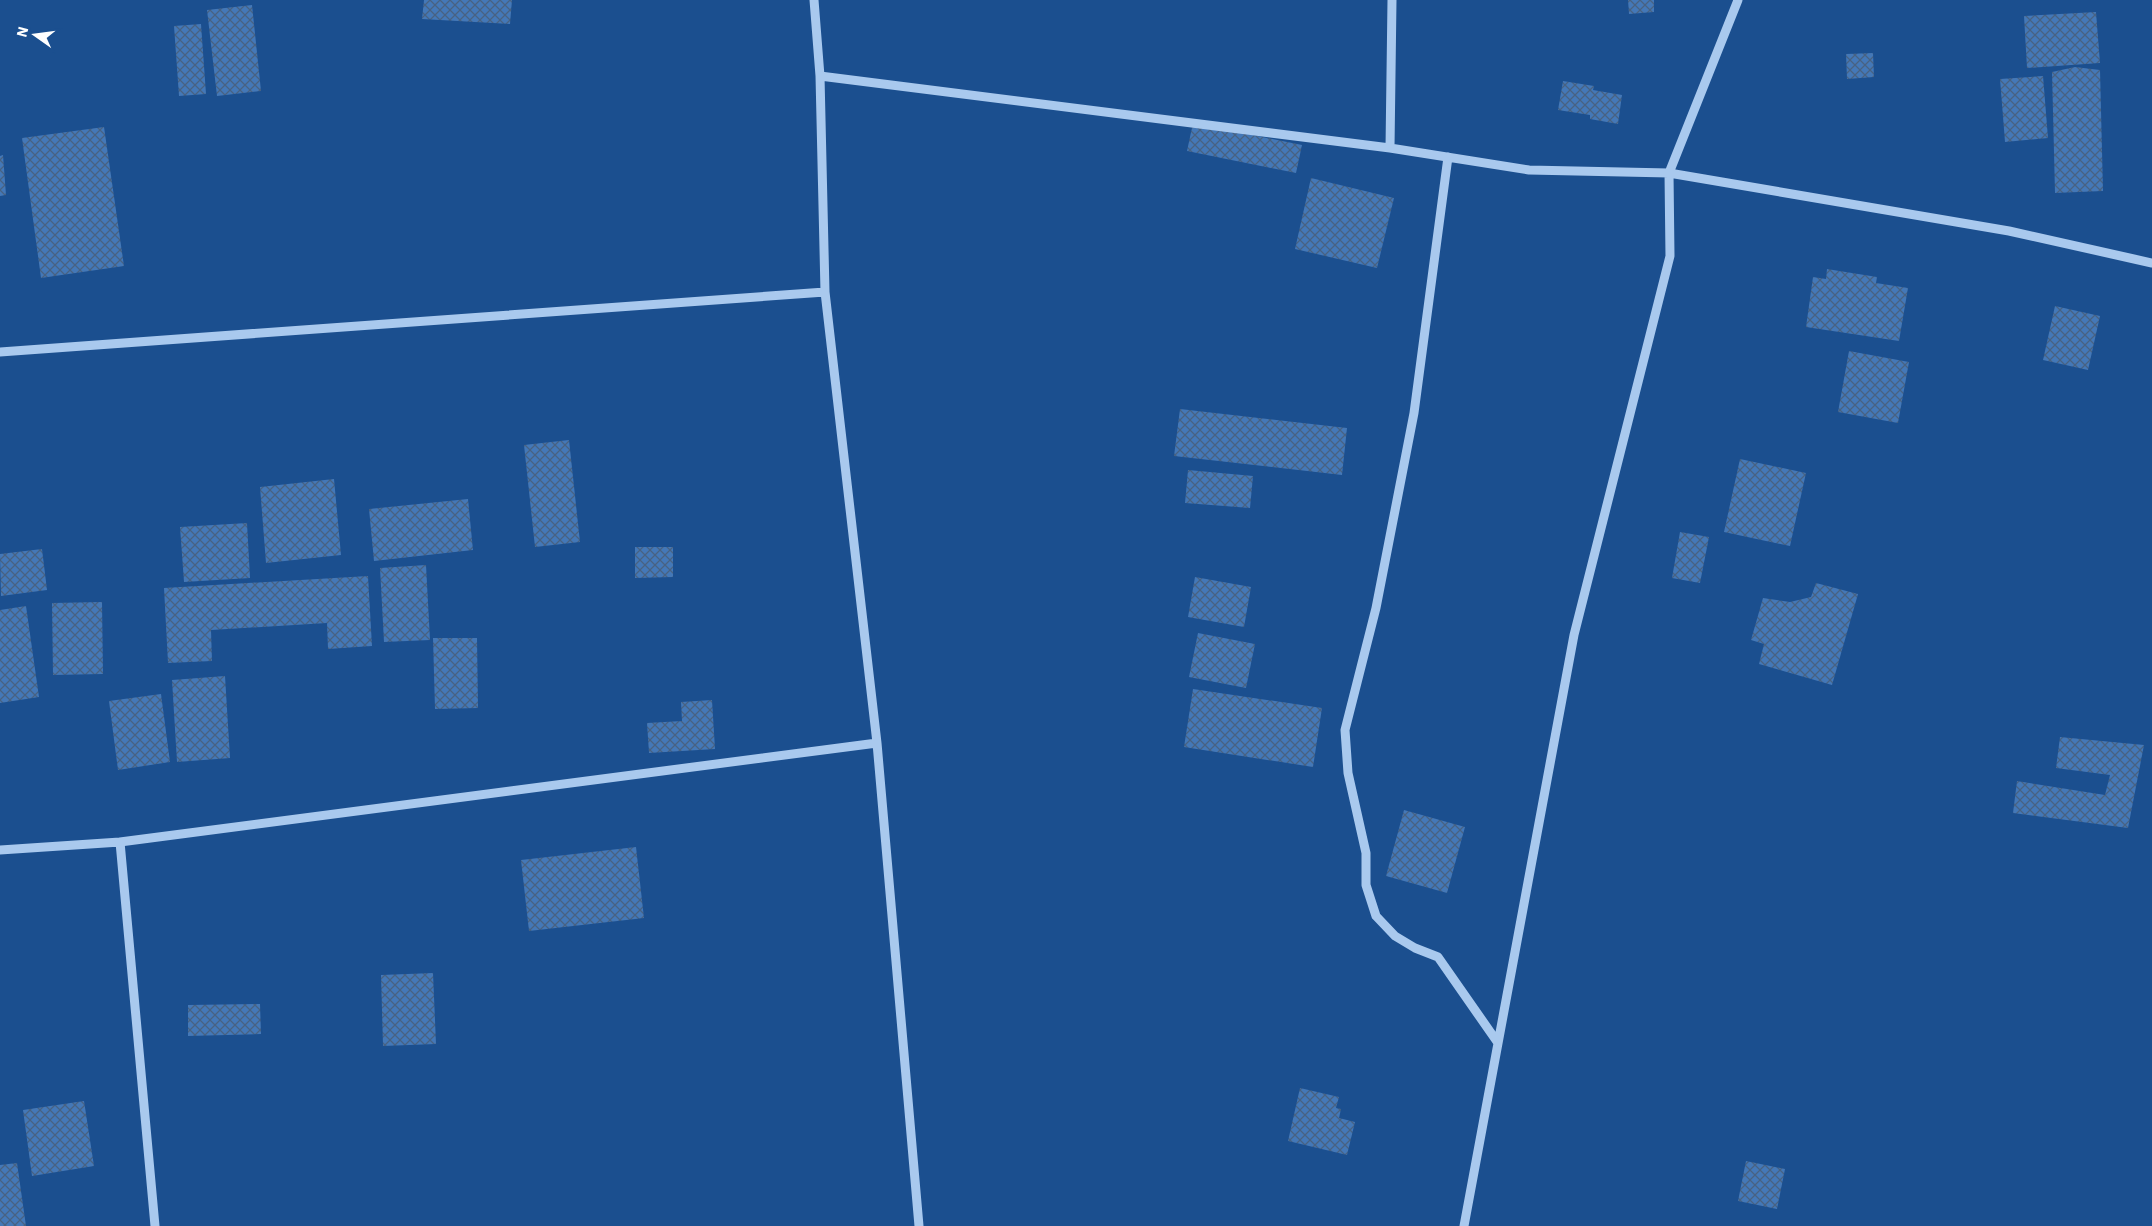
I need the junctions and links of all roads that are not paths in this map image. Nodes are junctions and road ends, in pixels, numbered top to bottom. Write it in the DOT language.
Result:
graph roads {
  1 [pos="814,0"];
  2 [pos="1392,0"];
  3 [pos="1738,0"];
  4 [pos="820,76"];
  5 [pos="1390,148"];
  6 [pos="1448,157"];
  7 [pos="1668,172"];
  8 [pos="2152,264"];
  9 [pos="825,292"];
  10 [pos="0,352"];
  11 [pos="876,743"];
  12 [pos="120,842"];
  13 [pos="0,850"];
  14 [pos="1498,1043"];
  15 [pos="155,1226"];
  16 [pos="919,1226"];
  17 [pos="1464,1226"];
  1 -- 4 [label="street"];
  2 -- 5 [label="street"];
  3 -- 7 [label="street"];
  4 -- 5 [label="street"];
  4 -- 9 [label="street"];
  5 -- 6 [label="street"];
  6 -- 7 [label="street"];
  6 -- 14 [label="street"];
  7 -- 8 [label="street"];
  7 -- 14 [label="street"];
  9 -- 10 [label="street"];
  9 -- 11 [label="street"];
  11 -- 12 [label="street"];
  11 -- 16 [label="street"];
  12 -- 13 [label="street"];
  12 -- 15 [label="street"];
  14 -- 17 [label="street"];
}
